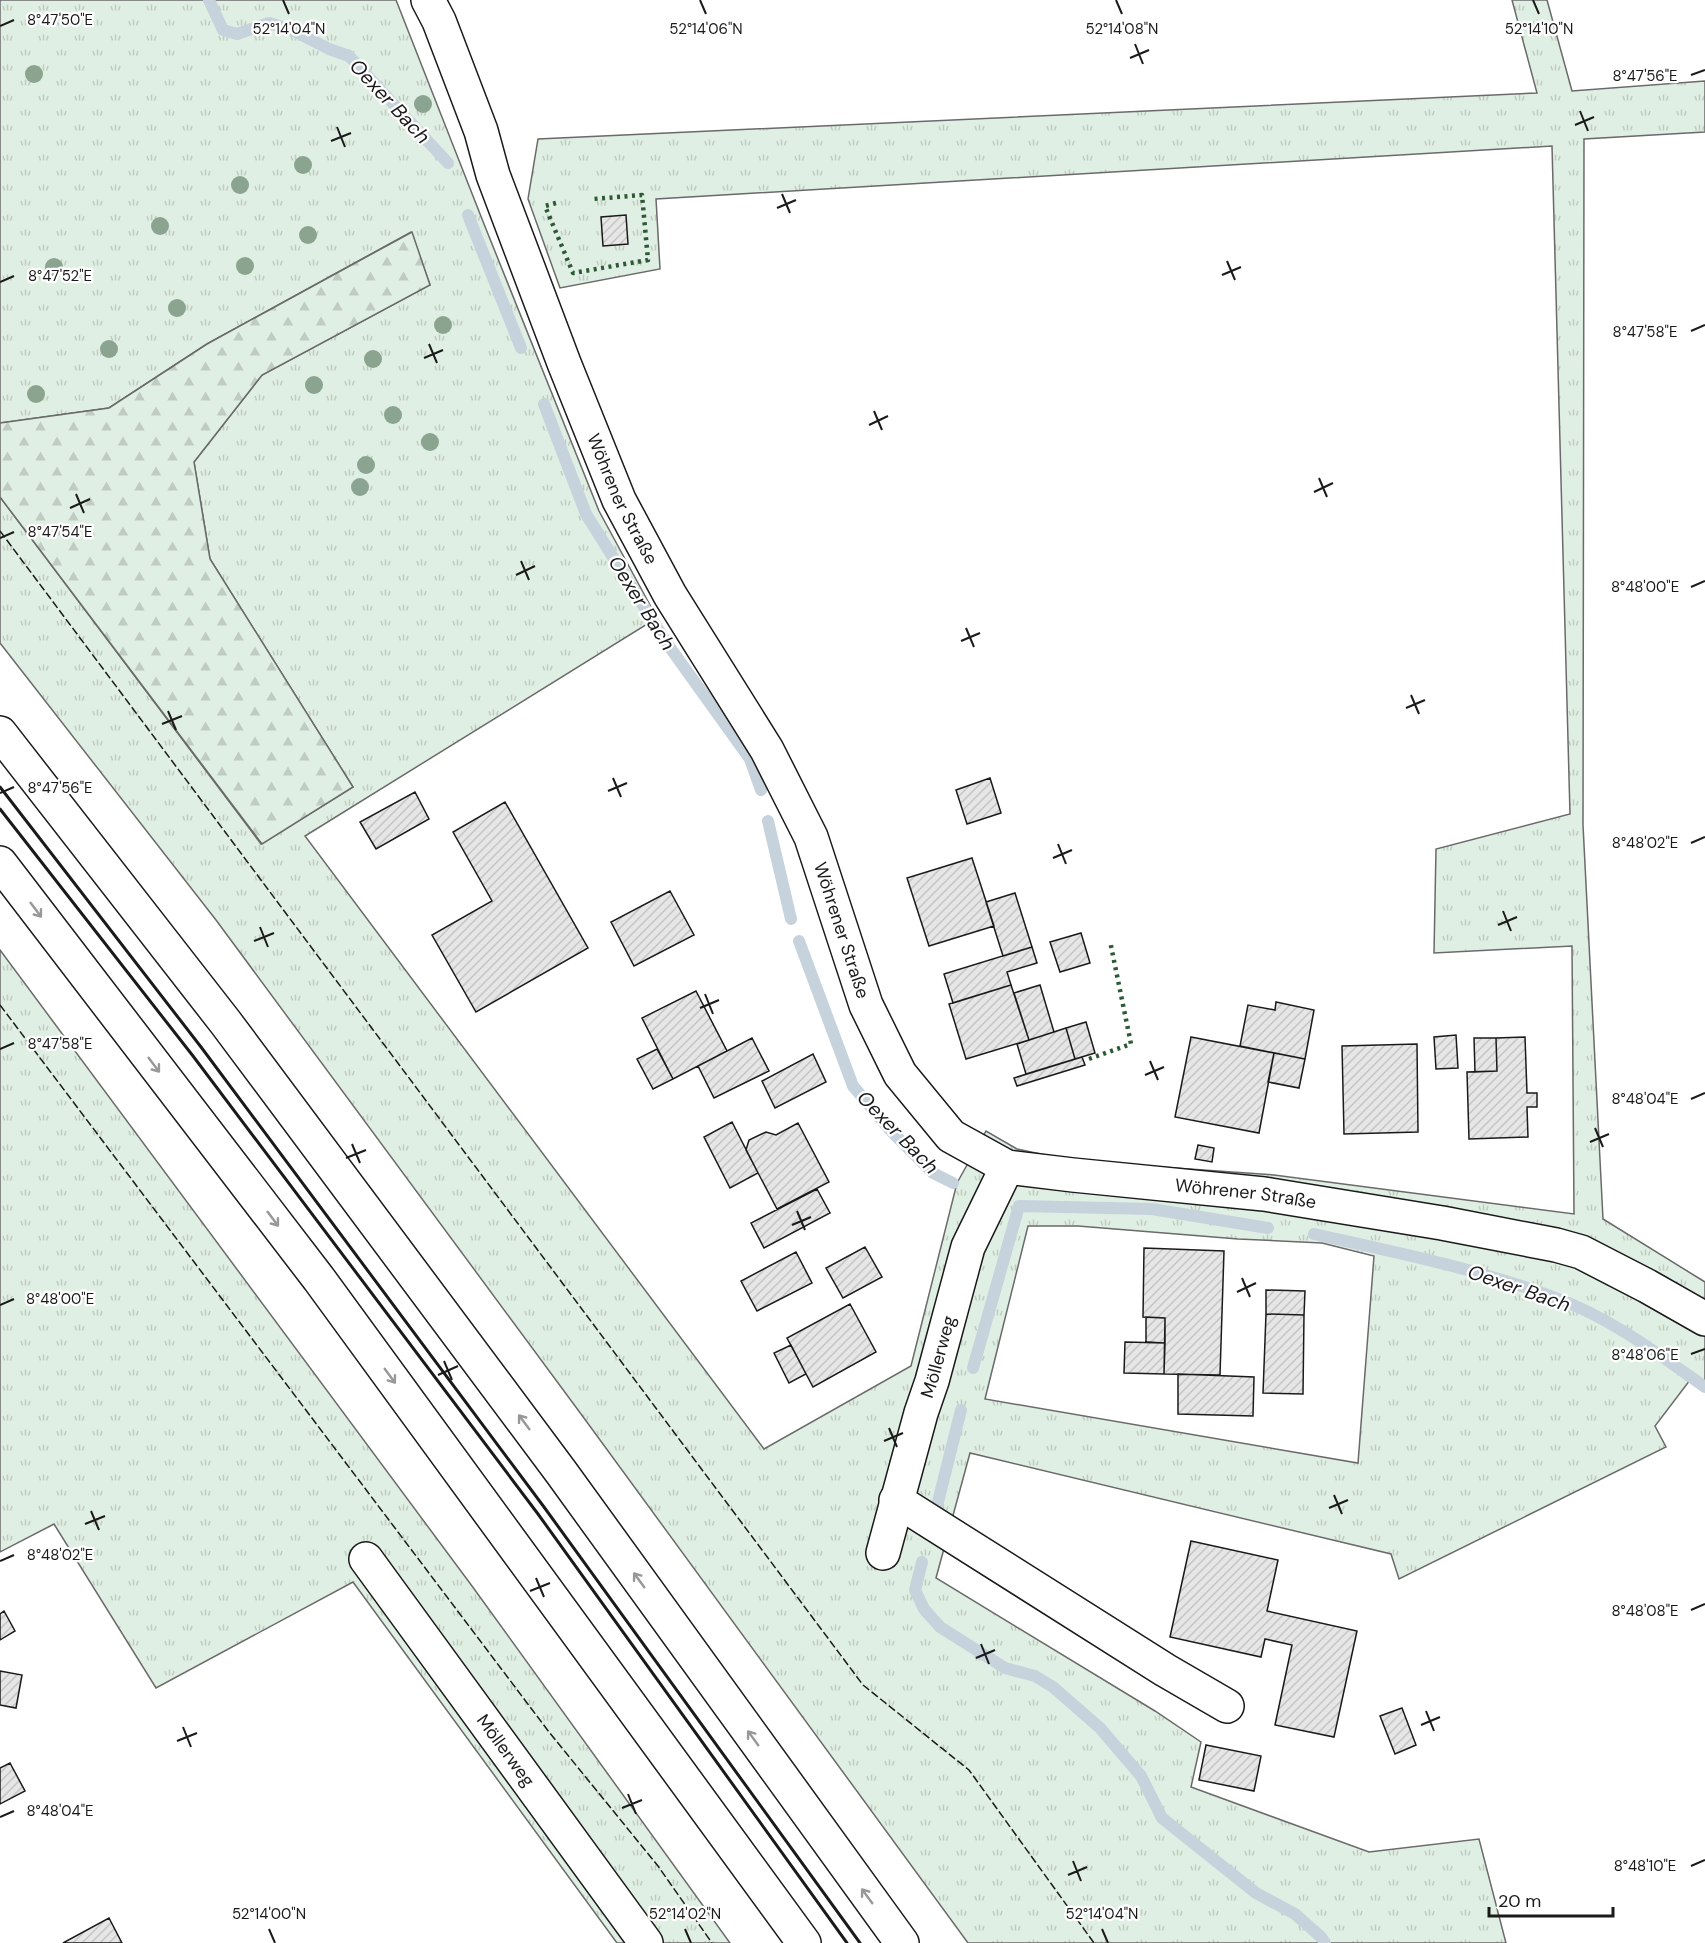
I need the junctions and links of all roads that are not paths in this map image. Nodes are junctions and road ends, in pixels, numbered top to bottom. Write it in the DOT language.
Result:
graph roads {
  1 [pos="428,0"];
  2 [pos="0,733"];
  3 [pos="0,864"];
  4 [pos="1007,1167"];
  5 [pos="1705,1319"];
  6 [pos="896,1500"];
  7 [pos="883,1553"];
  8 [pos="366,1560"];
  9 [pos="1227,1706"];
  10 [pos="646,1943"];
  11 [pos="804,1943"];
  12 [pos="902,1943"];
  1 -- 4 [label="main road, Wöhrener Straße"];
  12 -- 2 [label="main road, one-way"];
  3 -- 11 [label="main road, one-way"];
  4 -- 5 [label="main road, Wöhrener Straße"];
  4 -- 6 [label="main road, Möllerweg"];
  6 -- 7 [label="main road, Möllerweg"];
  6 -- 9 [label="main road"];
  8 -- 10 [label="main road, Möllerweg"];
}
